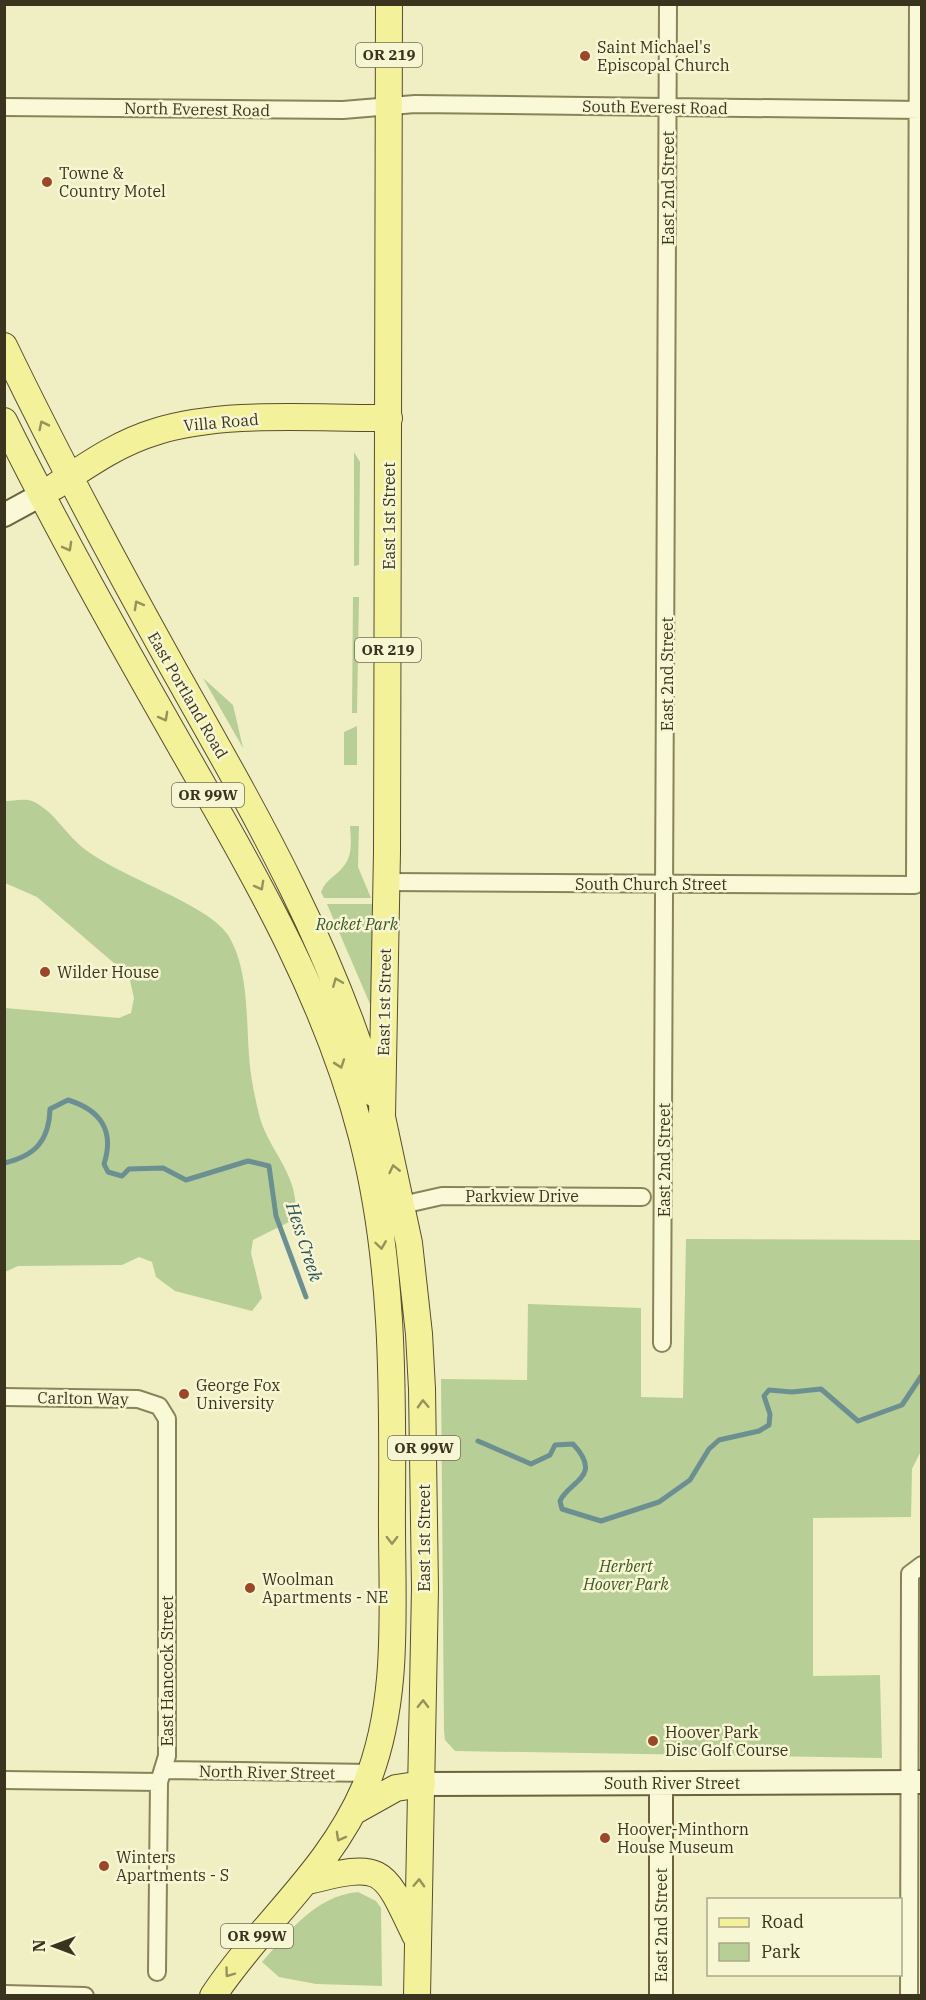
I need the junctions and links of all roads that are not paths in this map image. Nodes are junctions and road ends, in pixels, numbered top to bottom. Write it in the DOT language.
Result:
graph roads {
  1 [pos="389,4"];
  2 [pos="668,4"];
  3 [pos="918,4"];
  4 [pos="389,106"];
  5 [pos="4,107"];
  6 [pos="669,108"];
  7 [pos="920,110"];
  8 [pos="4,346"];
  9 [pos="389,418"];
  10 [pos="4,421"];
  11 [pos="68,478"];
  12 [pos="41,495"];
  13 [pos="4,514"];
  14 [pos="387,882"];
  15 [pos="666,884"];
  16 [pos="353,1106"];
  17 [pos="382,1117"];
  18 [pos="642,1197"];
  19 [pos="402,1205"];
  20 [pos="662,1343"];
  21 [pos="4,1397"];
  22 [pos="159,1406"];
  23 [pos="921,1565"];
  24 [pos="391,1662"];
  25 [pos="371,1773"];
  26 [pos="161,1776"];
  27 [pos="4,1780"];
  28 [pos="916,1782"];
  29 [pos="661,1783"];
  30 [pos="422,1784"];
  31 [pos="353,1812"];
  32 [pos="308,1881"];
  33 [pos="418,1942"];
  34 [pos="157,1972"];
  35 [pos="4,1994"];
  36 [pos="85,1995"];
  37 [pos="213,1995"];
  38 [pos="417,1995"];
  39 [pos="661,1995"];
  40 [pos="909,1995"];
  1 -- 4 [label="main road, East 1st Street / OR 219"];
  2 -- 6 [label="street, East 2nd Street"];
  3 -- 7 [label="street"];
  4 -- 5 [label="street, North Everest Road"];
  4 -- 6 [label="street, South Everest Road"];
  4 -- 9 [label="main road, East 1st Street / OR 219"];
  6 -- 7 [label="street, South Everest Road"];
  6 -- 15 [label="street, East 2nd Street"];
  7 -- 15 [label="street, South Church Street"];
  11 -- 8 [label="main road, East Portland Road / OR 99W, one-way"];
  9 -- 11 [label="main road, Villa Road"];
  9 -- 14 [label="main road, East 1st Street / OR 219"];
  10 -- 12 [label="main road, East Portland Road / OR 99W"];
  11 -- 12 [label="main road, Villa Road"];
  17 -- 11 [label="main road, East Portland Road / OR 99W, one-way"];
  12 -- 13 [label="main road, Villa Road"];
  12 -- 16 [label="main road, East Portland Road / OR 99W, one-way"];
  14 -- 15 [label="street, South Church Street"];
  14 -- 17 [label="main road, East 1st Street / OR 219"];
  15 -- 20 [label="street, East 2nd Street"];
  16 -- 24 [label="main road, East 1st Street / OR 99W, one-way"];
  19 -- 17 [label="main road, East 1st Street / OR 99W, one-way"];
  18 -- 19 [label="street, Parkview Drive"];
  30 -- 19 [label="main road, East 1st Street / OR 99W, one-way"];
  21 -- 22 [label="street, Carlton Way"];
  22 -- 26 [label="street, East Hancock Street"];
  23 -- 28 [label="street"];
  24 -- 25 [label="main road, East 1st Street / OR 99W"];
  24 -- 30 [label="main road"];
  25 -- 26 [label="street, North River Street"];
  25 -- 31 [label="main road, East 1st Street / OR 99W"];
  26 -- 27 [label="street, North River Street"];
  26 -- 34 [label="street, East Hancock Street"];
  28 -- 29 [label="main road, South River Street"];
  28 -- 40 [label="street"];
  29 -- 30 [label="main road, South River Street"];
  29 -- 39 [label="main road, East 2nd Street"];
  30 -- 31 [label="main road"];
  33 -- 30 [label="main road, East 1st Street / OR 99W, one-way"];
  31 -- 32 [label="main road, East 1st Street / OR 99W, one-way"];
  32 -- 33 [label="main road"];
  32 -- 37 [label="main road, OR 99W, one-way"];
  33 -- 38 [label="main road, East 1st Street / OR 99W"];
  35 -- 36 [label="street"];
}
